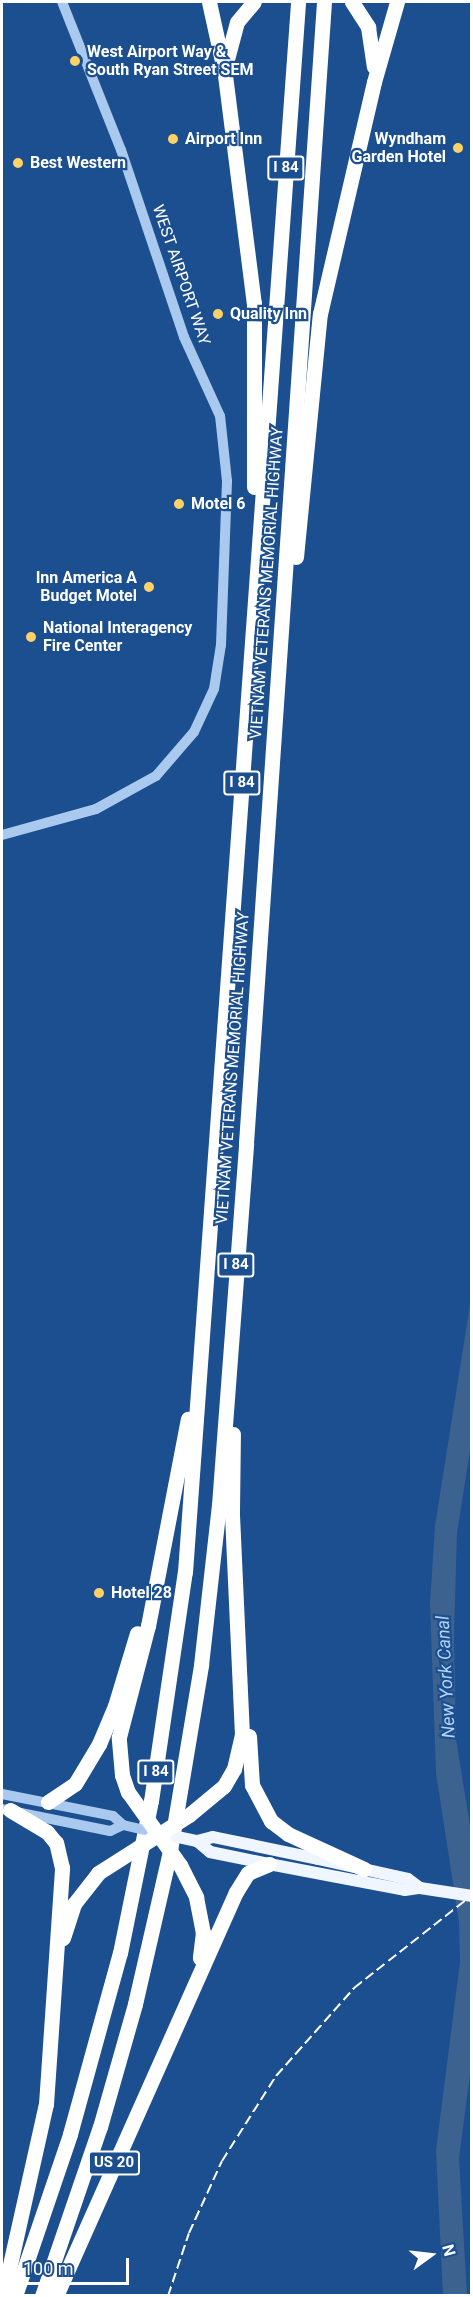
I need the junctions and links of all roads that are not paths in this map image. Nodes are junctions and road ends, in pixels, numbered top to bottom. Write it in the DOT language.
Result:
graph roads {
  1 [pos="62,2"];
  2 [pos="209,2"];
  3 [pos="254,2"];
  4 [pos="298,2"];
  5 [pos="324,2"];
  6 [pos="351,2"];
  7 [pos="397,2"];
  8 [pos="225,75"];
  9 [pos="374,82"];
  10 [pos="255,592"];
  11 [pos="279,667"];
  12 [pos="2,835"];
  13 [pos="246,1143"];
  14 [pos="210,1231"];
  15 [pos="163,1550"];
  16 [pos="240,1631"];
  17 [pos="2,1794"];
  18 [pos="48,1802"];
  19 [pos="5,1810"];
  20 [pos="123,1825"];
  21 [pos="159,1833"];
  22 [pos="196,1841"];
  23 [pos="268,1864"];
  24 [pos="364,1869"];
  25 [pos="420,1888"];
  26 [pos="471,1896"];
  27 [pos="53,1988"];
  28 [pos="188,1992"];
  29 [pos="3,2295"];
  30 [pos="15,2295"];
  31 [pos="42,2295"];
  32 [pos="56,2295"];
  1 -- 12 [label="street, WEST AIRPORT WAY"];
  2 -- 8 [label="highway"];
  3 -- 8 [label="highway"];
  4 -- 10 [label="highway, VIETNAM VETERANS MEMORIAL HIGHWAY / I 84"];
  5 -- 11 [label="highway, VIETNAM VETERANS MEMORIAL HIGHWAY / I 84"];
  6 -- 9 [label="highway"];
  7 -- 9 [label="highway"];
  8 -- 10 [label="highway"];
  9 -- 11 [label="highway"];
  10 -- 14 [label="highway, VIETNAM VETERANS MEMORIAL HIGHWAY / I 84"];
  11 -- 13 [label="highway, VIETNAM VETERANS MEMORIAL HIGHWAY / I 84"];
  13 -- 16 [label="highway"];
  13 -- 31 [label="highway, VIETNAM VETERANS MEMORIAL HIGHWAY / I 84"];
  14 -- 15 [label="highway"];
  14 -- 30 [label="highway, VIETNAM VETERANS MEMORIAL HIGHWAY / I 84"];
  15 -- 18 [label="highway"];
  15 -- 21 [label="highway, bridge"];
  16 -- 21 [label="highway, bridge"];
  16 -- 24 [label="highway"];
  17 -- 18 [label="street"];
  18 -- 20 [label="street"];
  19 -- 20 [label="street"];
  19 -- 27 [label="highway"];
  20 -- 21 [label="street, bridge"];
  21 -- 22 [label="main road, bridge"];
  21 -- 27 [label="highway, bridge"];
  21 -- 28 [label="highway, bridge"];
  22 -- 23 [label="main road"];
  22 -- 24 [label="main road"];
  23 -- 25 [label="main road"];
  23 -- 28 [label="highway, US 20"];
  24 -- 25 [label="main road"];
  25 -- 26 [label="main road, bridge"];
  27 -- 29 [label="highway"];
  28 -- 32 [label="highway, US 20"];
}
